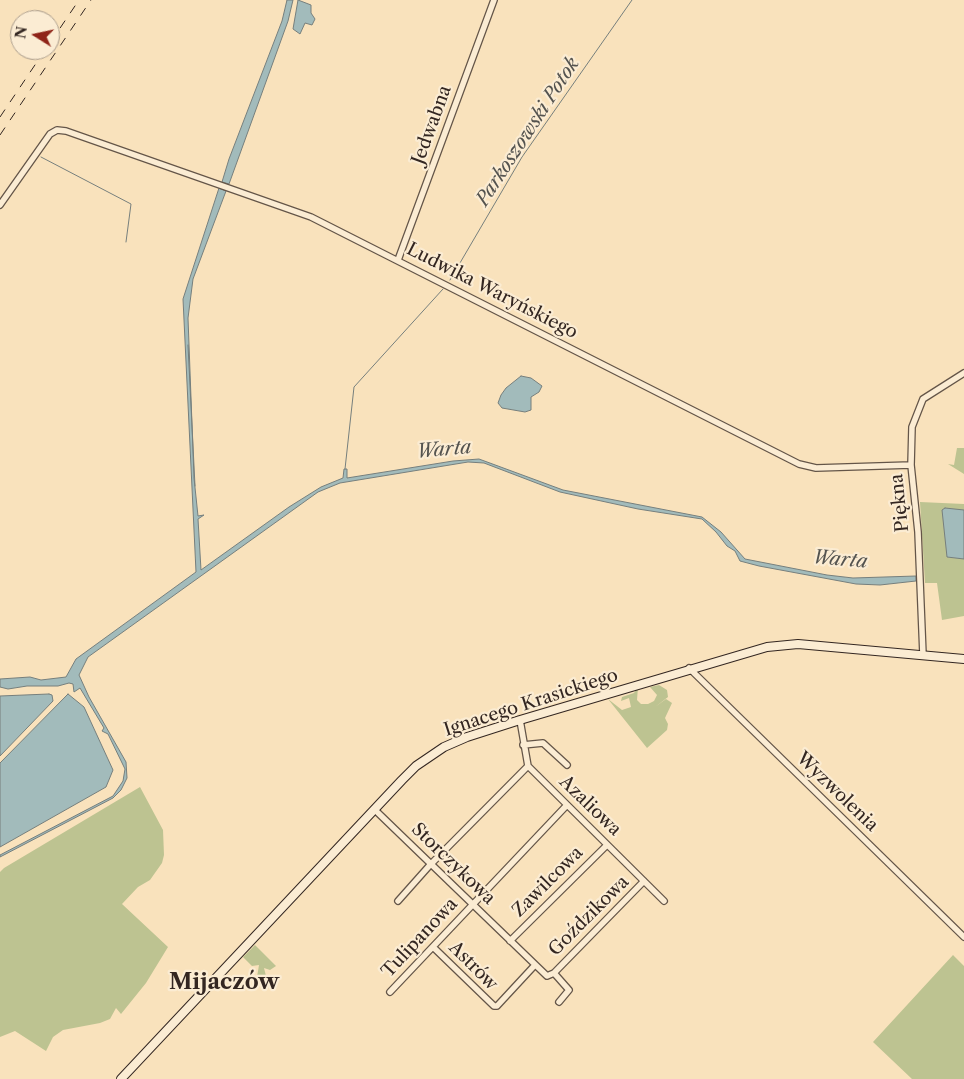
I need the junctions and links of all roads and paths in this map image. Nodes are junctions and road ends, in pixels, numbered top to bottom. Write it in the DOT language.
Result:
graph roads {
  1 [pos="494,0"];
  2 [pos="0,205"];
  3 [pos="398,260"];
  4 [pos="964,373"];
  5 [pos="911,465"];
  6 [pos="923,654"];
  7 [pos="964,659"];
  8 [pos="689,668"];
  9 [pos="520,720"];
  10 [pos="523,745"];
  11 [pos="567,765"];
  12 [pos="528,766"];
  13 [pos="567,806"];
  14 [pos="374,809"];
  15 [pos="607,845"];
  16 [pos="430,865"];
  17 [pos="644,882"];
  18 [pos="398,901"];
  19 [pos="664,901"];
  20 [pos="472,904"];
  21 [pos="964,937"];
  22 [pos="510,941"];
  23 [pos="433,947"];
  24 [pos="535,965"];
  25 [pos="554,973"];
  26 [pos="390,992"];
  27 [pos="559,1002"];
  28 [pos="121,1079"];
  1 -- 3 [label="street, Jedwabna"];
  2 -- 3 [label="street, Ludwika Waryńskiego"];
  3 -- 5 [label="street, Ludwika Waryńskiego"];
  4 -- 5 [label="street, Piękna"];
  5 -- 6 [label="street, Piękna"];
  6 -- 7 [label="street, Ignacego Krasickiego"];
  6 -- 8 [label="street, Ignacego Krasickiego"];
  8 -- 9 [label="street, Ignacego Krasickiego"];
  8 -- 21 [label="street, Wyzwolenia"];
  9 -- 10 [label="street"];
  9 -- 14 [label="street, Ignacego Krasickiego"];
  10 -- 11 [label="street"];
  10 -- 12 [label="street"];
  12 -- 13 [label="street, Azaliowa"];
  12 -- 16 [label="street"];
  13 -- 15 [label="street, Azaliowa"];
  13 -- 20 [label="street, Tulipanowa"];
  14 -- 16 [label="street, Storczykowa"];
  14 -- 28 [label="street, Ignacego Krasickiego"];
  15 -- 17 [label="street, Azaliowa"];
  15 -- 22 [label="street, Zawilcowa"];
  16 -- 18 [label="street"];
  16 -- 20 [label="street, Storczykowa"];
  17 -- 19 [label="street, Azaliowa"];
  17 -- 25 [label="street, Goździkowa"];
  20 -- 22 [label="street, Storczykowa"];
  20 -- 23 [label="street, Tulipanowa"];
  22 -- 24 [label="street, Goździkowa"];
  23 -- 24 [label="street, Astrów"];
  23 -- 26 [label="street, Tulipanowa"];
  24 -- 25 [label="street, Goździkowa"];
  25 -- 27 [label="street"];
}
